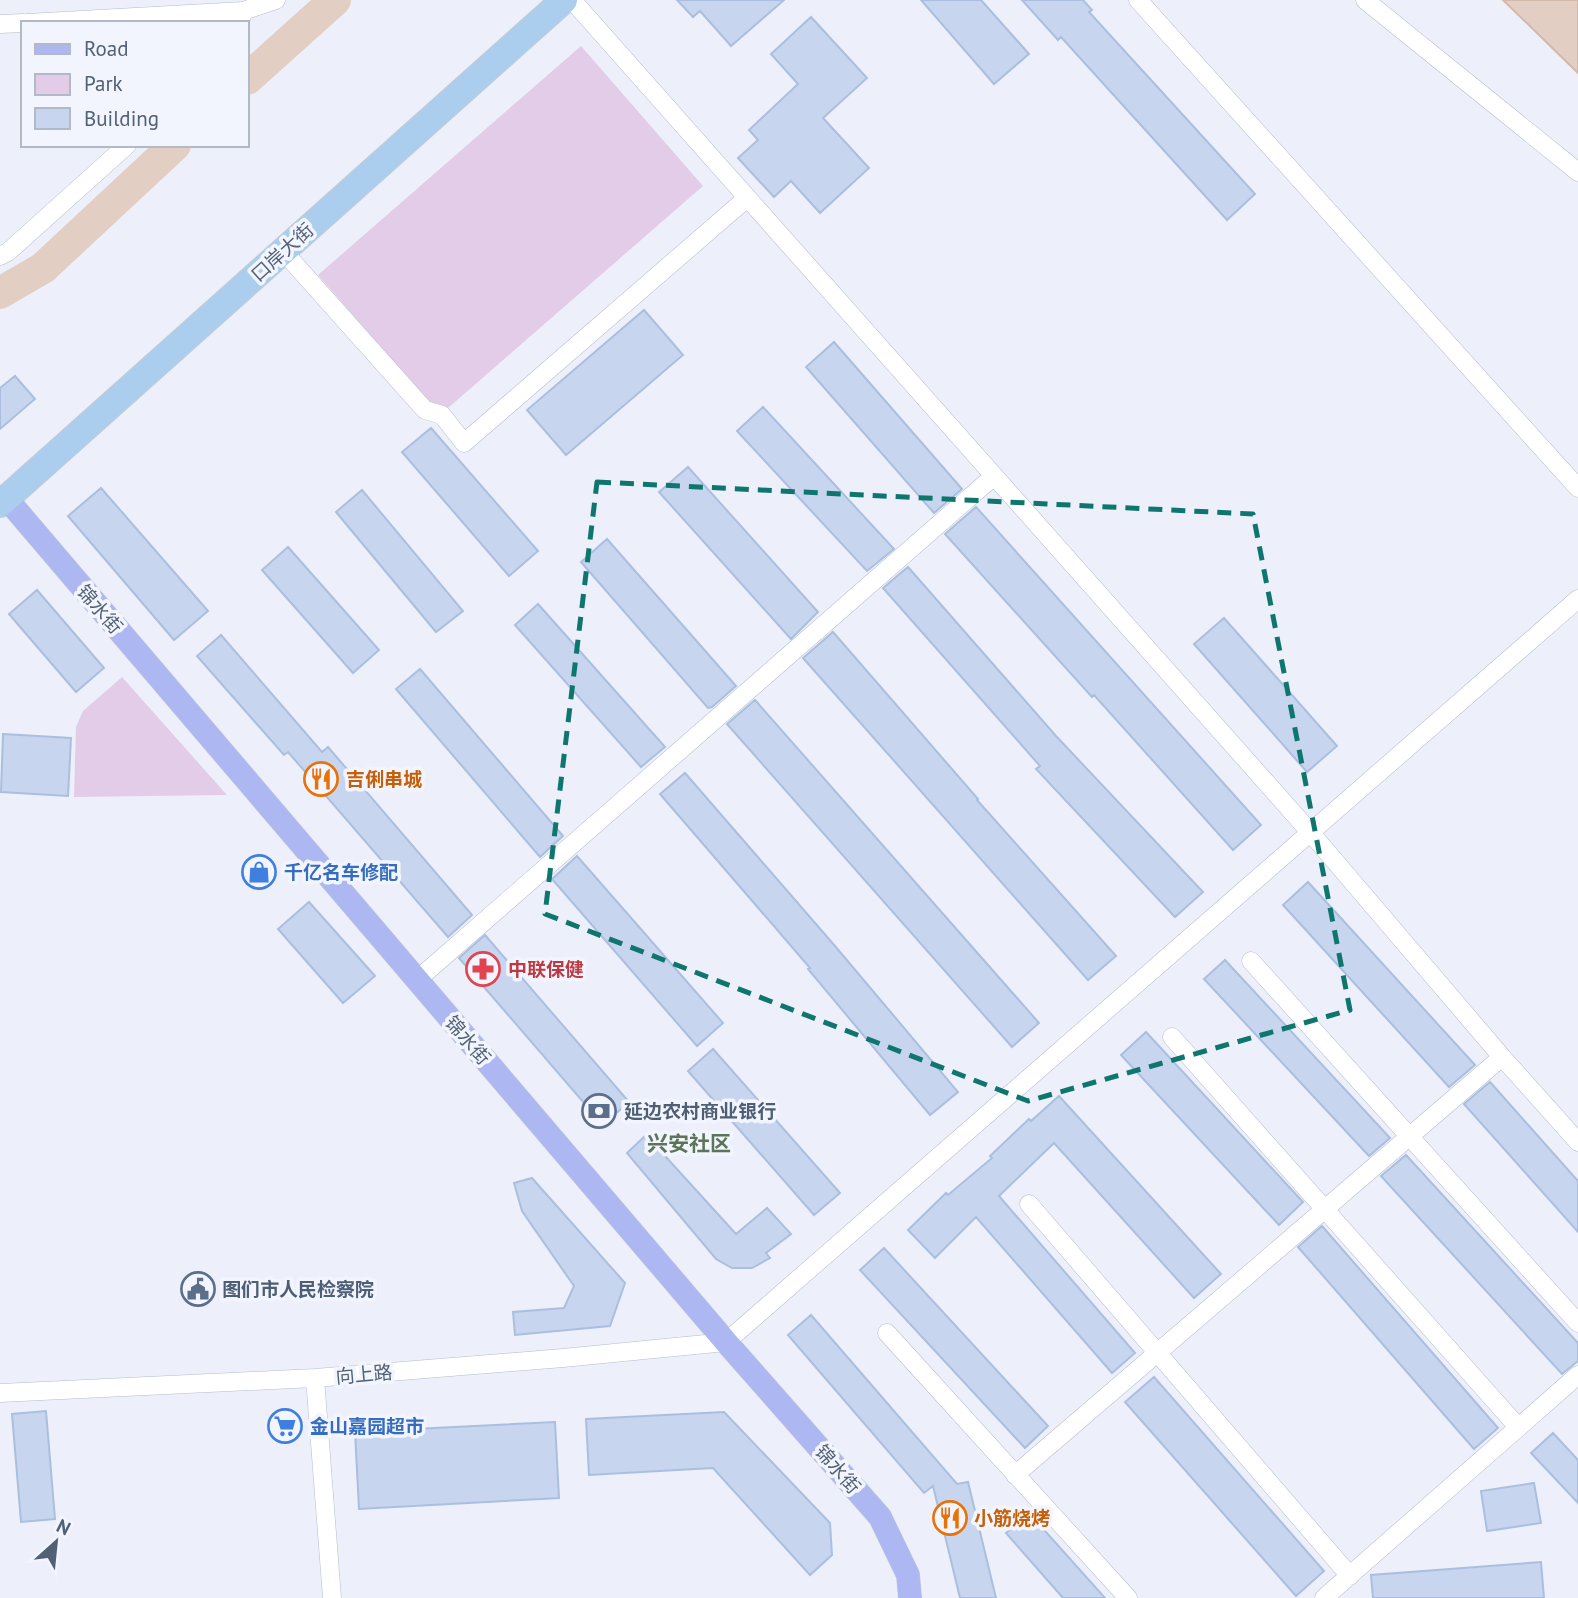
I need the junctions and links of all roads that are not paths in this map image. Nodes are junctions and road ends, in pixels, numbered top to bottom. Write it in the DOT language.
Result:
graph roads {
  1 [pos="276,0"];
  2 [pos="564,0"];
  3 [pos="572,0"];
  4 [pos="1138,0"];
  5 [pos="1365,0"];
  6 [pos="242,17"];
  7 [pos="97,21"];
  8 [pos="21,23"];
  9 [pos="0,24"];
  10 [pos="125,147"];
  11 [pos="1578,172"];
  12 [pos="747,198"];
  13 [pos="283,251"];
  14 [pos="0,256"];
  15 [pos="994,476"];
  16 [pos="1578,488"];
  17 [pos="2,500"];
  18 [pos="1578,599"];
  19 [pos="1310,832"];
  20 [pos="1251,961"];
  21 [pos="417,980"];
  22 [pos="1172,1037"];
  23 [pos="1502,1058"];
  24 [pos="1409,1137"];
  25 [pos="1578,1142"];
  26 [pos="1029,1205"];
  27 [pos="1325,1209"];
  28 [pos="1578,1323"];
  29 [pos="887,1333"];
  30 [pos="726,1342"];
  31 [pos="1157,1353"];
  32 [pos="1578,1375"];
  33 [pos="315,1378"];
  34 [pos="0,1393"];
  35 [pos="1518,1427"];
  36 [pos="1015,1475"];
  37 [pos="1350,1576"];
  38 [pos="332,1598"];
  39 [pos="911,1598"];
  40 [pos="1128,1598"];
  41 [pos="1324,1598"];
  1 -- 6 [label="street"];
  2 -- 13 [label="highway, 口岸大街"];
  3 -- 12 [label="street"];
  4 -- 16 [label="street"];
  5 -- 11 [label="street"];
  6 -- 7 [label="street"];
  8 -- 9 [label="street"];
  10 -- 14 [label="street"];
  12 -- 13 [label="street"];
  12 -- 15 [label="street"];
  13 -- 17 [label="highway, 口岸大街"];
  15 -- 19 [label="street"];
  15 -- 21 [label="street"];
  17 -- 21 [label="main road, 锦水街"];
  18 -- 19 [label="street"];
  19 -- 23 [label="street"];
  19 -- 30 [label="street"];
  20 -- 24 [label="street"];
  21 -- 30 [label="main road, 锦水街"];
  22 -- 27 [label="street"];
  23 -- 24 [label="street"];
  23 -- 25 [label="street"];
  24 -- 27 [label="street"];
  24 -- 28 [label="street"];
  26 -- 31 [label="street"];
  27 -- 31 [label="street"];
  27 -- 35 [label="street"];
  29 -- 36 [label="street"];
  30 -- 33 [label="street, 向上路"];
  30 -- 39 [label="main road, 锦水街"];
  31 -- 36 [label="street"];
  31 -- 37 [label="street"];
  32 -- 35 [label="street"];
  33 -- 34 [label="street, 向上路"];
  33 -- 38 [label="street"];
  35 -- 37 [label="street"];
  36 -- 40 [label="street"];
  37 -- 41 [label="street"];
}
